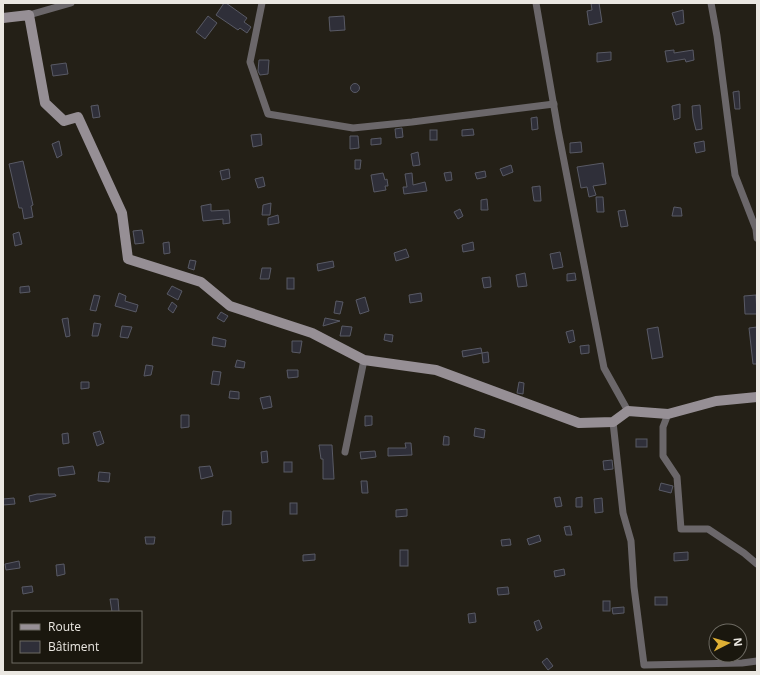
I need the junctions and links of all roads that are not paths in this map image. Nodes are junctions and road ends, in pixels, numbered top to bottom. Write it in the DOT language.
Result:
graph roads {
  1 [pos="71,3"];
  2 [pos="262,3"];
  3 [pos="536,3"];
  4 [pos="711,3"];
  5 [pos="29,15"];
  6 [pos="3,18"];
  7 [pos="554,104"];
  8 [pos="757,238"];
  9 [pos="364,360"];
  10 [pos="757,397"];
  11 [pos="628,411"];
  12 [pos="668,414"];
  13 [pos="614,422"];
  14 [pos="345,452"];
  15 [pos="757,564"];
  16 [pos="757,661"];
  1 -- 5 [label="street"];
  2 -- 7 [label="street"];
  3 -- 7 [label="street"];
  4 -- 8 [label="street"];
  5 -- 6 [label="street"];
  5 -- 9 [label="street"];
  7 -- 11 [label="street"];
  9 -- 13 [label="street"];
  9 -- 14 [label="street"];
  10 -- 12 [label="street"];
  11 -- 12 [label="street"];
  11 -- 13 [label="street"];
  12 -- 15 [label="street"];
  13 -- 16 [label="street"];
}
